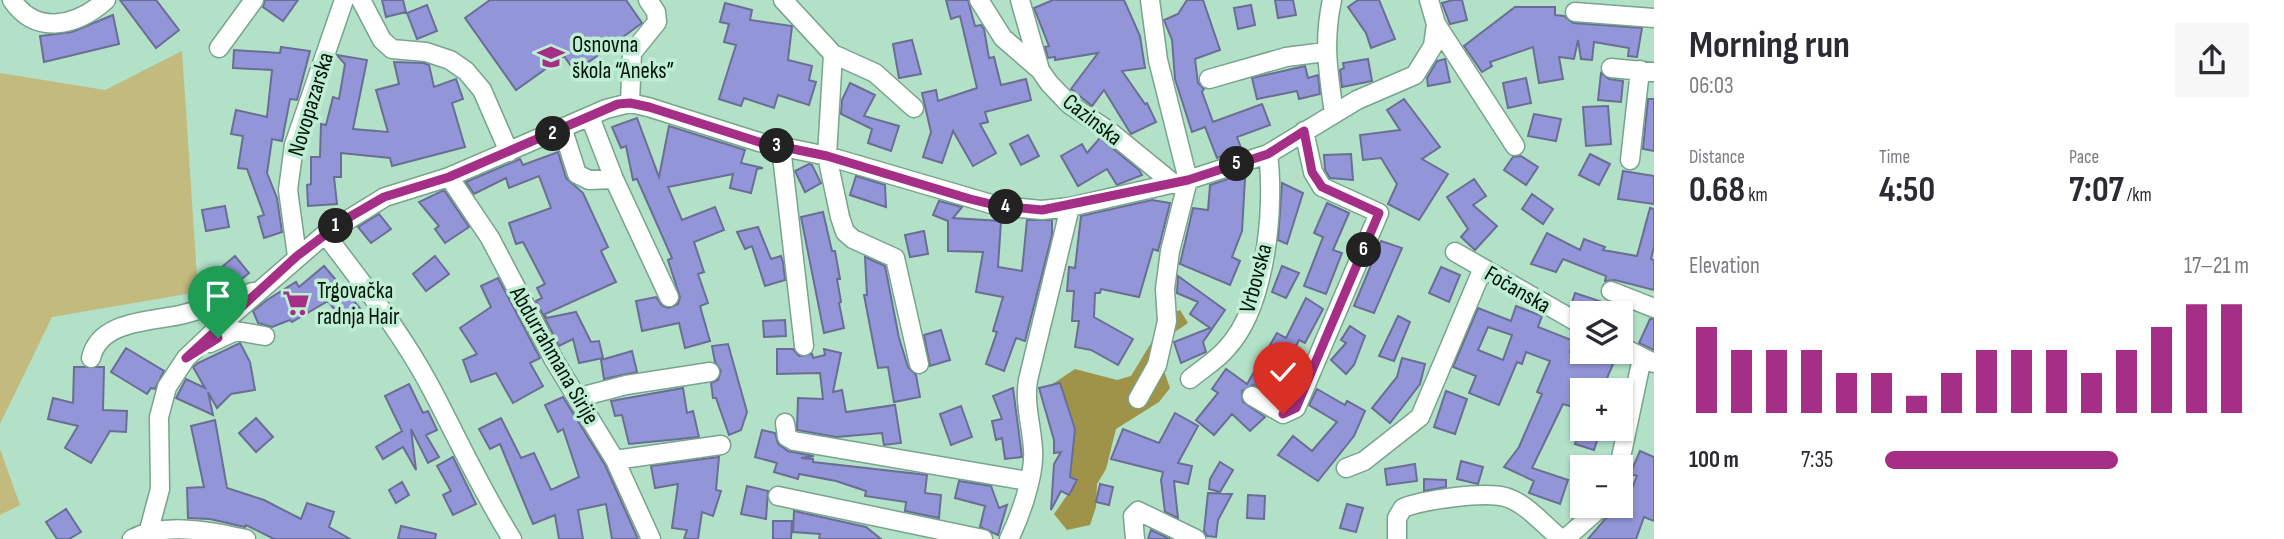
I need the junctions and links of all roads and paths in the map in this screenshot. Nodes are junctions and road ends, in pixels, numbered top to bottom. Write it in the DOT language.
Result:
graph roads {
  1 [pos="12,0"];
  2 [pos="106,0"];
  3 [pos="254,0"];
  4 [pos="648,0"];
  5 [pos="783,0"];
  6 [pos="979,0"];
  7 [pos="1020,0"];
  8 [pos="1150,0"];
  9 [pos="1332,0"];
  10 [pos="1429,0"];
  11 [pos="346,1"];
  12 [pos="1574,12"];
  13 [pos="1654,18"];
  14 [pos="1436,24"];
  15 [pos="219,48"];
  16 [pos="1325,52"];
  17 [pos="833,54"];
  18 [pos="1611,68"];
  19 [pos="1040,70"];
  20 [pos="1647,71"];
  21 [pos="1209,79"];
  22 [pos="630,103"];
  23 [pos="914,108"];
  24 [pos="1334,113"];
  25 [pos="590,117"];
  26 [pos="563,130"];
  27 [pos="1304,131"];
  28 [pos="1515,146"];
  29 [pos="782,148"];
  30 [pos="509,152"];
  31 [pos="1268,154"];
  32 [pos="827,156"];
  33 [pos="1630,160"];
  34 [pos="449,177"];
  35 [pos="614,179"];
  36 [pos="1181,182"];
  37 [pos="1070,206"];
  38 [pos="325,234"];
  39 [pos="1455,252"];
  40 [pos="297,256"];
  41 [pos="1483,268"];
  42 [pos="259,290"];
  43 [pos="1611,291"];
  44 [pos="669,297"];
  45 [pos="1654,308"];
  46 [pos="1570,318"];
  47 [pos="265,336"];
  48 [pos="804,346"];
  49 [pos="91,358"];
  50 [pos="186,358"];
  51 [pos="1648,360"];
  52 [pos="919,364"];
  53 [pos="710,372"];
  54 [pos="1190,379"];
  55 [pos="1252,396"];
  56 [pos="580,397"];
  57 [pos="1138,400"];
  58 [pos="785,423"];
  59 [pos="721,445"];
  60 [pos="1622,455"];
  61 [pos="615,460"];
  62 [pos="1346,468"];
  63 [pos="1028,481"];
  64 [pos="778,496"];
  65 [pos="1588,518"];
  66 [pos="149,530"];
  67 [pos="132,539"];
  68 [pos="246,539"];
  69 [pos="512,539"];
  70 [pos="651,539"];
  71 [pos="983,539"];
  72 [pos="1009,539"];
  73 [pos="1135,539"];
  74 [pos="1196,539"];
  75 [pos="1396,539"];
  76 [pos="1563,539"];
  1 -- 2 [label="street"];
  3 -- 15 [label="street"];
  4 -- 22 [label="street"];
  5 -- 17 [label="street"];
  6 -- 19 [label="street"];
  7 -- 19 [label="street, Cazinska"];
  8 -- 36 [label="street"];
  9 -- 16 [label="street"];
  10 -- 14 [label="street"];
  11 -- 30 [label="street"];
  11 -- 40 [label="street, Novopazarska"];
  12 -- 13 [label="street"];
  14 -- 24 [label="street"];
  14 -- 28 [label="street"];
  16 -- 21 [label="street"];
  16 -- 24 [label="street"];
  17 -- 23 [label="street"];
  17 -- 32 [label="street"];
  18 -- 20 [label="street"];
  19 -- 36 [label="street, Cazinska"];
  20 -- 33 [label="street"];
  22 -- 25 [label="street"];
  22 -- 29 [label="street"];
  24 -- 27 [label="street"];
  25 -- 26 [label="street"];
  25 -- 35 [label="street"];
  26 -- 30 [label="street"];
  26 -- 35 [label="street"];
  27 -- 31 [label="street"];
  27 -- 55 [label="street"];
  29 -- 32 [label="street"];
  29 -- 48 [label="street"];
  30 -- 34 [label="street"];
  31 -- 36 [label="street"];
  31 -- 54 [label="street, Vrbovska"];
  32 -- 37 [label="street"];
  32 -- 52 [label="street"];
  34 -- 38 [label="street"];
  34 -- 56 [label="street, Abdurrahmana Sirije"];
  35 -- 44 [label="street"];
  36 -- 37 [label="street"];
  36 -- 57 [label="street"];
  37 -- 63 [label="street"];
  38 -- 40 [label="street"];
  38 -- 69 [label="street"];
  39 -- 41 [label="street, Fočanska"];
  40 -- 42 [label="street"];
  41 -- 46 [label="street, Fočanska"];
  41 -- 62 [label="street"];
  42 -- 49 [label="street"];
  42 -- 50 [label="street"];
  43 -- 45 [label="street"];
  47 -- 50 [label="street"];
  50 -- 66 [label="street"];
  51 -- 60 [label="street"];
  53 -- 56 [label="street"];
  56 -- 61 [label="street, Abdurrahmana Sirije"];
  58 -- 63 [label="street"];
  59 -- 61 [label="street"];
  61 -- 70 [label="street, Abdurrahmana Sirije"];
  63 -- 72 [label="street"];
  64 -- 71 [label="street"];
  65 -- 76 [label="street"];
  66 -- 67 [label="street"];
  66 -- 68 [label="street"];
  73 -- 74 [label="street"];
  75 -- 76 [label="street"];
}
